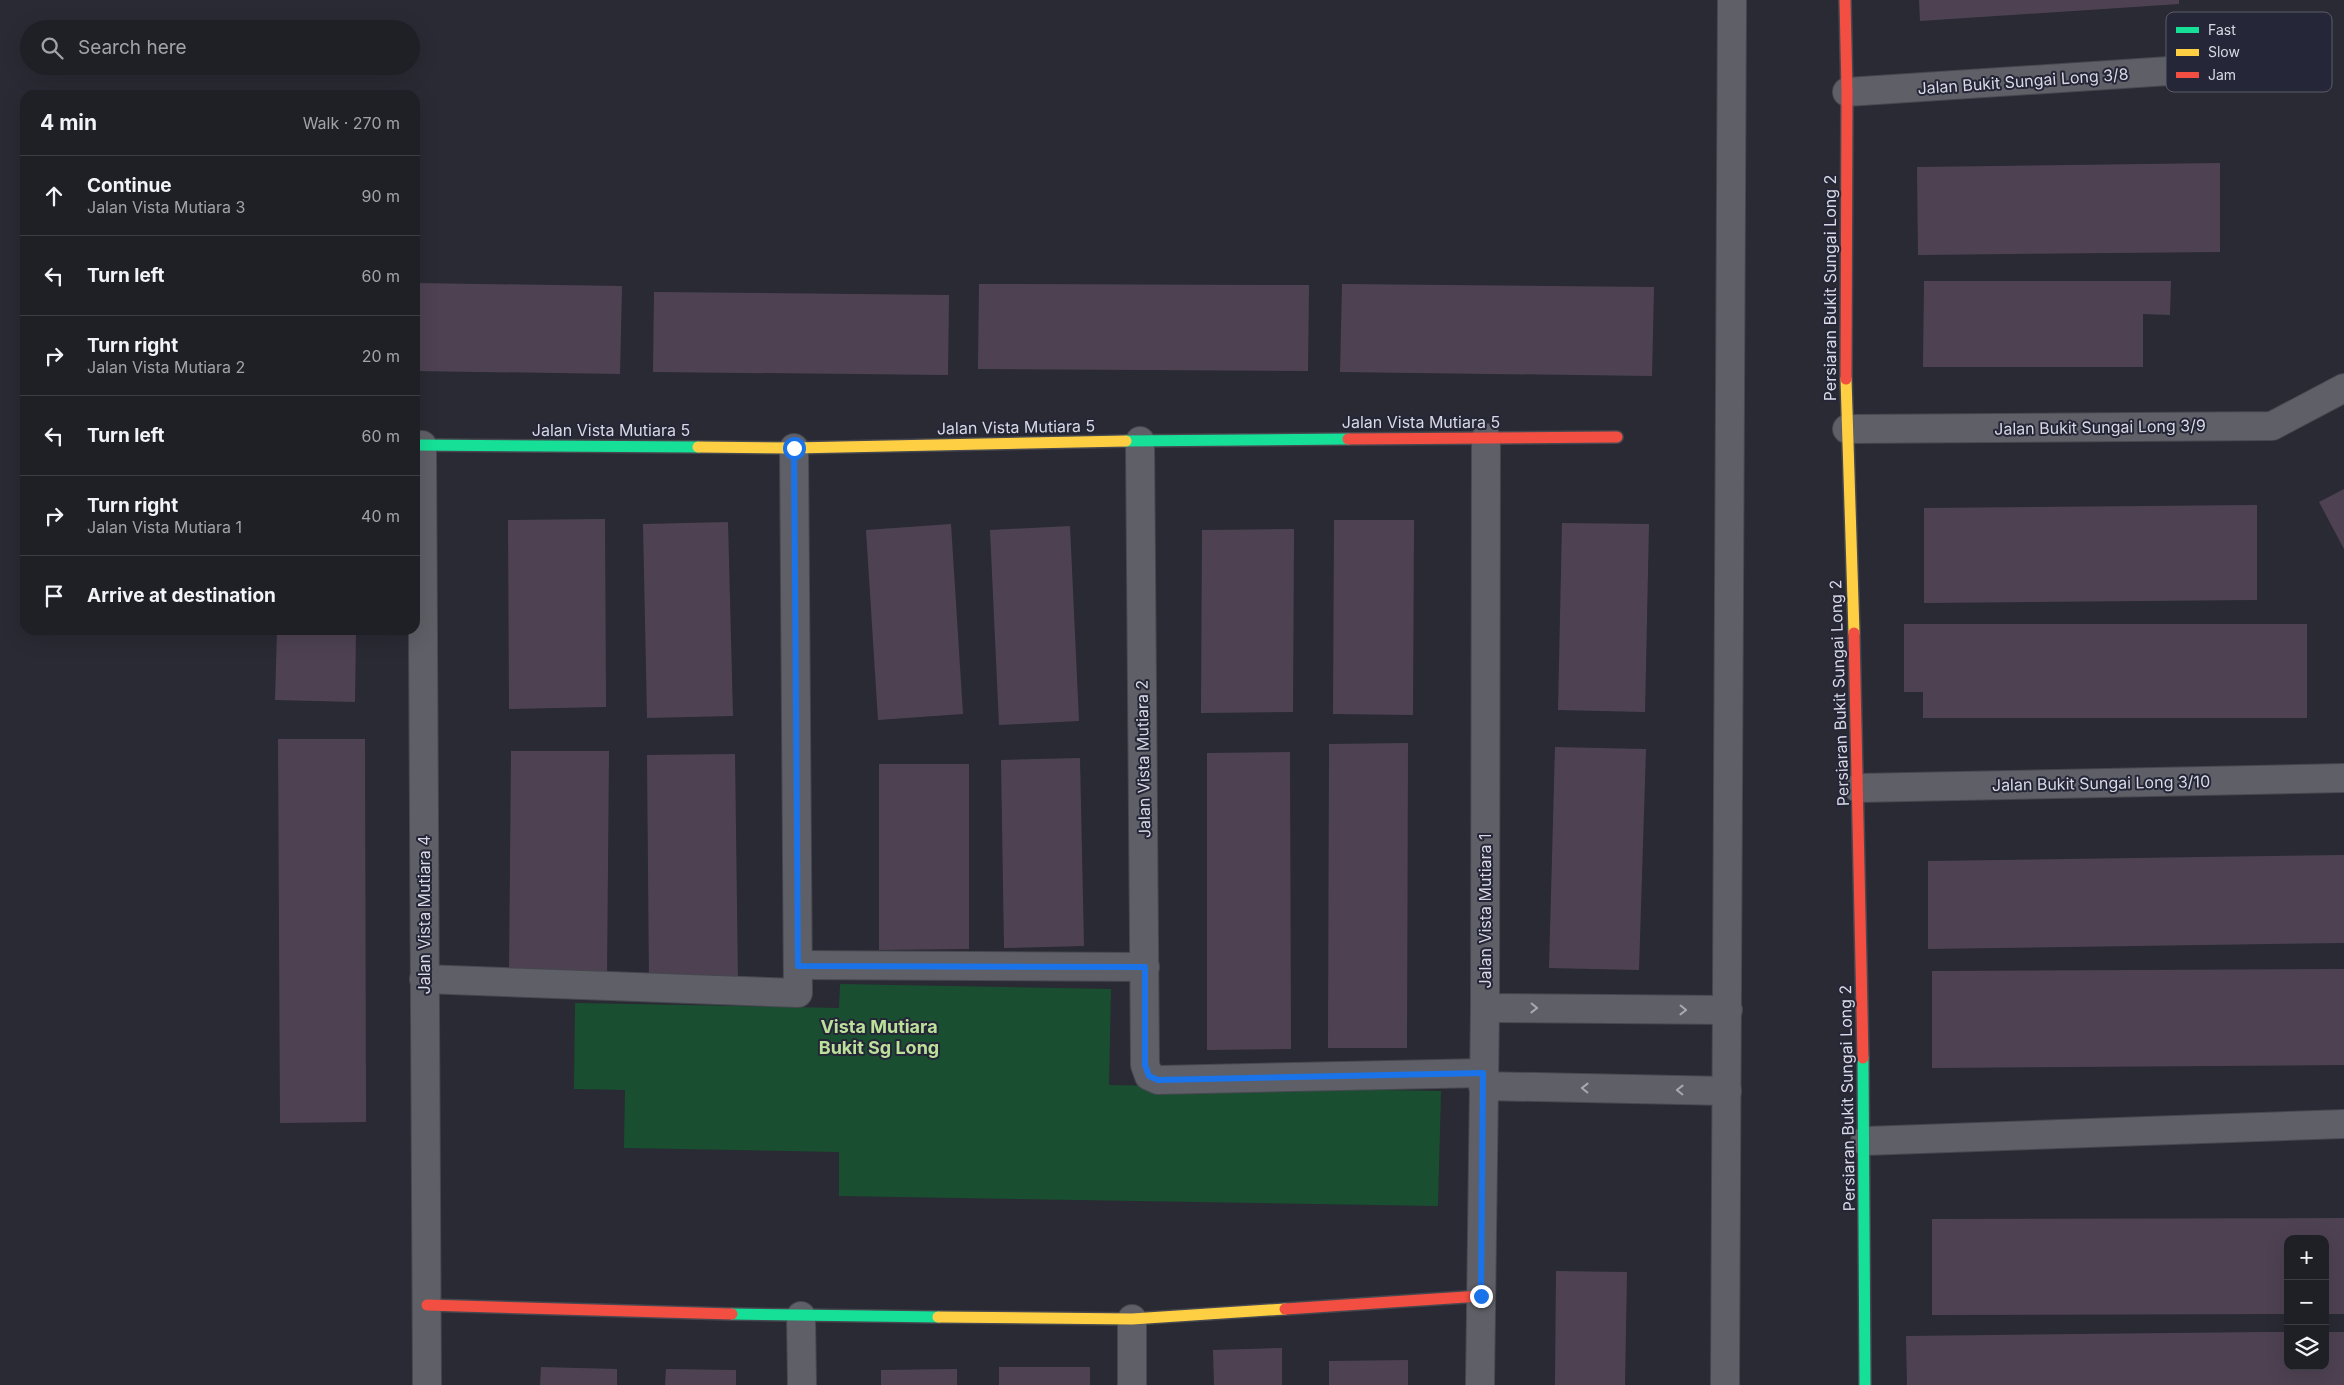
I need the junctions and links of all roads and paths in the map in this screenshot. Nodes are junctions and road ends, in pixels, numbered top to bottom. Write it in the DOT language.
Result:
graph roads {
  1 [pos="1732,0"];
  2 [pos="1845,0"];
  3 [pos="2166,71"];
  4 [pos="1847,92"];
  5 [pos="2344,388"];
  6 [pos="1847,429"];
  7 [pos="1617,437"];
  8 [pos="1486,438"];
  9 [pos="1140,440"];
  10 [pos="420,445"];
  11 [pos="794,448"];
  12 [pos="420,552"];
  13 [pos="2344,778"];
  14 [pos="1858,788"];
  15 [pos="798,966"];
  16 [pos="1145,967"];
  17 [pos="424,980"];
  18 [pos="1485,1008"];
  19 [pos="1728,1010"];
  20 [pos="1483,1080"];
  21 [pos="1727,1091"];
  22 [pos="2344,1124"];
  23 [pos="1865,1141"];
  24 [pos="1481,1296"];
  25 [pos="426,1305"];
  26 [pos="801,1316"];
  27 [pos="1132,1319"];
  28 [pos="427,1385"];
  29 [pos="802,1385"];
  30 [pos="1132,1385"];
  31 [pos="1480,1385"];
  32 [pos="1725,1385"];
  33 [pos="1865,1385"];
  1 -- 19 [label="street"];
  2 -- 4 [label="street, Persiaran Bukit Sungai Long 2"];
  3 -- 4 [label="street, Jalan Bukit Sungai Long 3/8"];
  4 -- 6 [label="street, Persiaran Bukit Sungai Long 2"];
  5 -- 6 [label="street, Jalan Bukit Sungai Long 3/9"];
  6 -- 14 [label="street, Persiaran Bukit Sungai Long 2"];
  7 -- 8 [label="street, Jalan Vista Mutiara 5"];
  8 -- 9 [label="street, Jalan Vista Mutiara 5"];
  8 -- 18 [label="street, Jalan Vista Mutiara 1"];
  9 -- 11 [label="street, Jalan Vista Mutiara 5"];
  9 -- 16 [label="street, Jalan Vista Mutiara 2"];
  10 -- 11 [label="street, Jalan Vista Mutiara 5"];
  11 -- 15 [label="street"];
  12 -- 17 [label="street, Jalan Vista Mutiara 4"];
  13 -- 14 [label="street, Jalan Bukit Sungai Long 3/10"];
  14 -- 23 [label="street, Persiaran Bukit Sungai Long 2"];
  15 -- 16 [label="street"];
  15 -- 17 [label="street"];
  16 -- 20 [label="street, Jalan Vista Mutiara 2"];
  17 -- 25 [label="street, Jalan Vista Mutiara 4"];
  18 -- 19 [label="street, one-way"];
  18 -- 20 [label="street, Jalan Vista Mutiara 1"];
  19 -- 21 [label="street"];
  21 -- 20 [label="street, one-way"];
  20 -- 24 [label="street, Jalan Vista Mutiara 1"];
  21 -- 32 [label="street"];
  22 -- 23 [label="street"];
  23 -- 33 [label="street, Persiaran Bukit Sungai Long 2"];
  24 -- 27 [label="street"];
  24 -- 31 [label="street, Jalan Vista Mutiara 1"];
  25 -- 26 [label="street"];
  25 -- 28 [label="street, Jalan Vista Mutiara 4"];
  26 -- 27 [label="street"];
  26 -- 29 [label="street"];
  27 -- 30 [label="street"];
}
